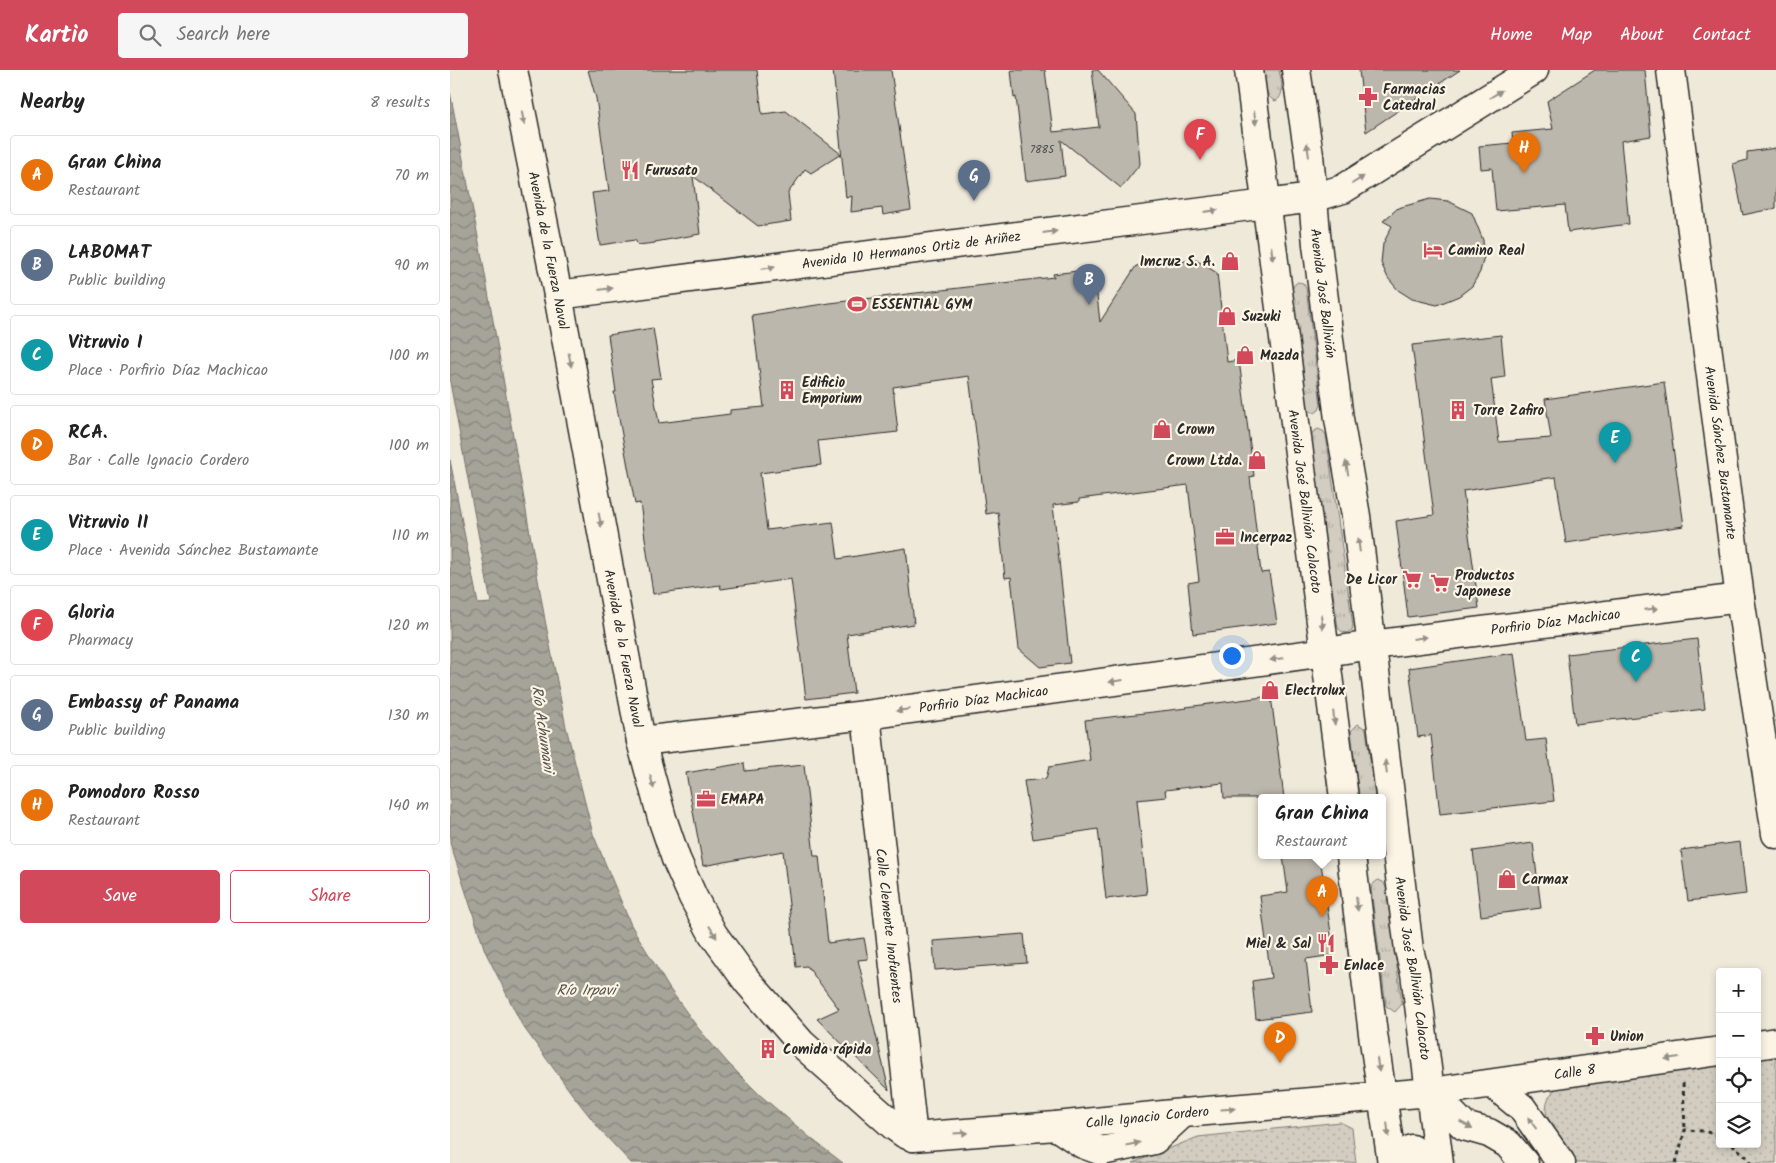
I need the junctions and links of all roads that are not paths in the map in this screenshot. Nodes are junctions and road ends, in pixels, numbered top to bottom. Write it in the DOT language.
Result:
graph roads {
  1 [pos="514,70"];
  2 [pos="1249,70"];
  3 [pos="1296,70"];
  4 [pos="1534,70"];
  5 [pos="1671,70"];
  6 [pos="1313,198"];
  7 [pos="1266,204"];
  8 [pos="558,295"];
  9 [pos="1356,516"];
  10 [pos="1740,598"];
  11 [pos="1372,645"];
  12 [pos="1326,652"];
  13 [pos="866,715"];
  14 [pos="641,741"];
  15 [pos="1770,755"];
  16 [pos="1344,794"];
  17 [pos="1776,834"];
  18 [pos="1351,859"];
  19 [pos="1776,1042"];
  20 [pos="1761,1044"];
  21 [pos="1716,1051"];
  22 [pos="1493,1084"];
  23 [pos="1431,1092"];
  24 [pos="1383,1097"];
  25 [pos="913,1137"];
  26 [pos="1392,1163"];
  27 [pos="1408,1163"];
  28 [pos="1418,1163"];
  29 [pos="1439,1163"];
  30 [pos="1524,1163"];
  31 [pos="1561,1163"];
  1 -- 8 [label="main road, Avenida de la Fuerza Naval, one-way"];
  2 -- 7 [label="main road, one-way"];
  6 -- 3 [label="main road, Avenida José Ballivián, one-way"];
  6 -- 4 [label="main road, Avenida 10 Hermanos Ortiz de Ariñez, one-way"];
  5 -- 10 [label="main road, Avenida Sánchez Bustamante"];
  6 -- 7 [label="main road, Avenida 10 Hermanos Ortiz de Ariñez"];
  9 -- 6 [label="main road, Avenida José Ballivián, one-way"];
  8 -- 7 [label="main road, Avenida 10 Hermanos Ortiz de Ariñez, one-way"];
  7 -- 12 [label="main road, Avenida José Ballivián Calacoto, one-way"];
  8 -- 14 [label="main road, Avenida de la Fuerza Naval, one-way"];
  11 -- 9 [label="main road, Avenida José Ballivián Calacoto, one-way"];
  11 -- 10 [label="main road, Porfirio Díaz Machicao, one-way"];
  10 -- 15 [label="main road, Avenida Sánchez Bustamante"];
  11 -- 12 [label="main road, Porfirio Díaz Machicao"];
  23 -- 11 [label="main road, Avenida José Ballivián Calacoto, one-way"];
  12 -- 13 [label="main road, Porfirio Díaz Machicao, one-way"];
  12 -- 16 [label="main road, Avenida José Ballivián Calacoto, one-way"];
  13 -- 14 [label="main road, Porfirio Díaz Machicao"];
  13 -- 25 [label="main road, Calle Clemente Inofuentes"];
  14 -- 25 [label="main road, Avenida de la Fuerza Naval, one-way"];
  15 -- 17 [label="main road, Avenida Sánchez Bustamante"];
  18 -- 24 [label="main road, one-way"];
  19 -- 20 [label="main road"];
  21 -- 22 [label="main road, Calle 8, one-way"];
  22 -- 23 [label="main road, Calle 8"];
  31 -- 22 [label="main road, one-way"];
  23 -- 24 [label="main road, Calle Ignacio Cordero"];
  23 -- 29 [label="main road, Avenida José Ballivián Calacoto"];
  23 -- 30 [label="main road, one-way"];
  25 -- 24 [label="main road, Calle Ignacio Cordero, one-way"];
  24 -- 26 [label="main road, one-way"];
  27 -- 28 [label="main road"];
}
